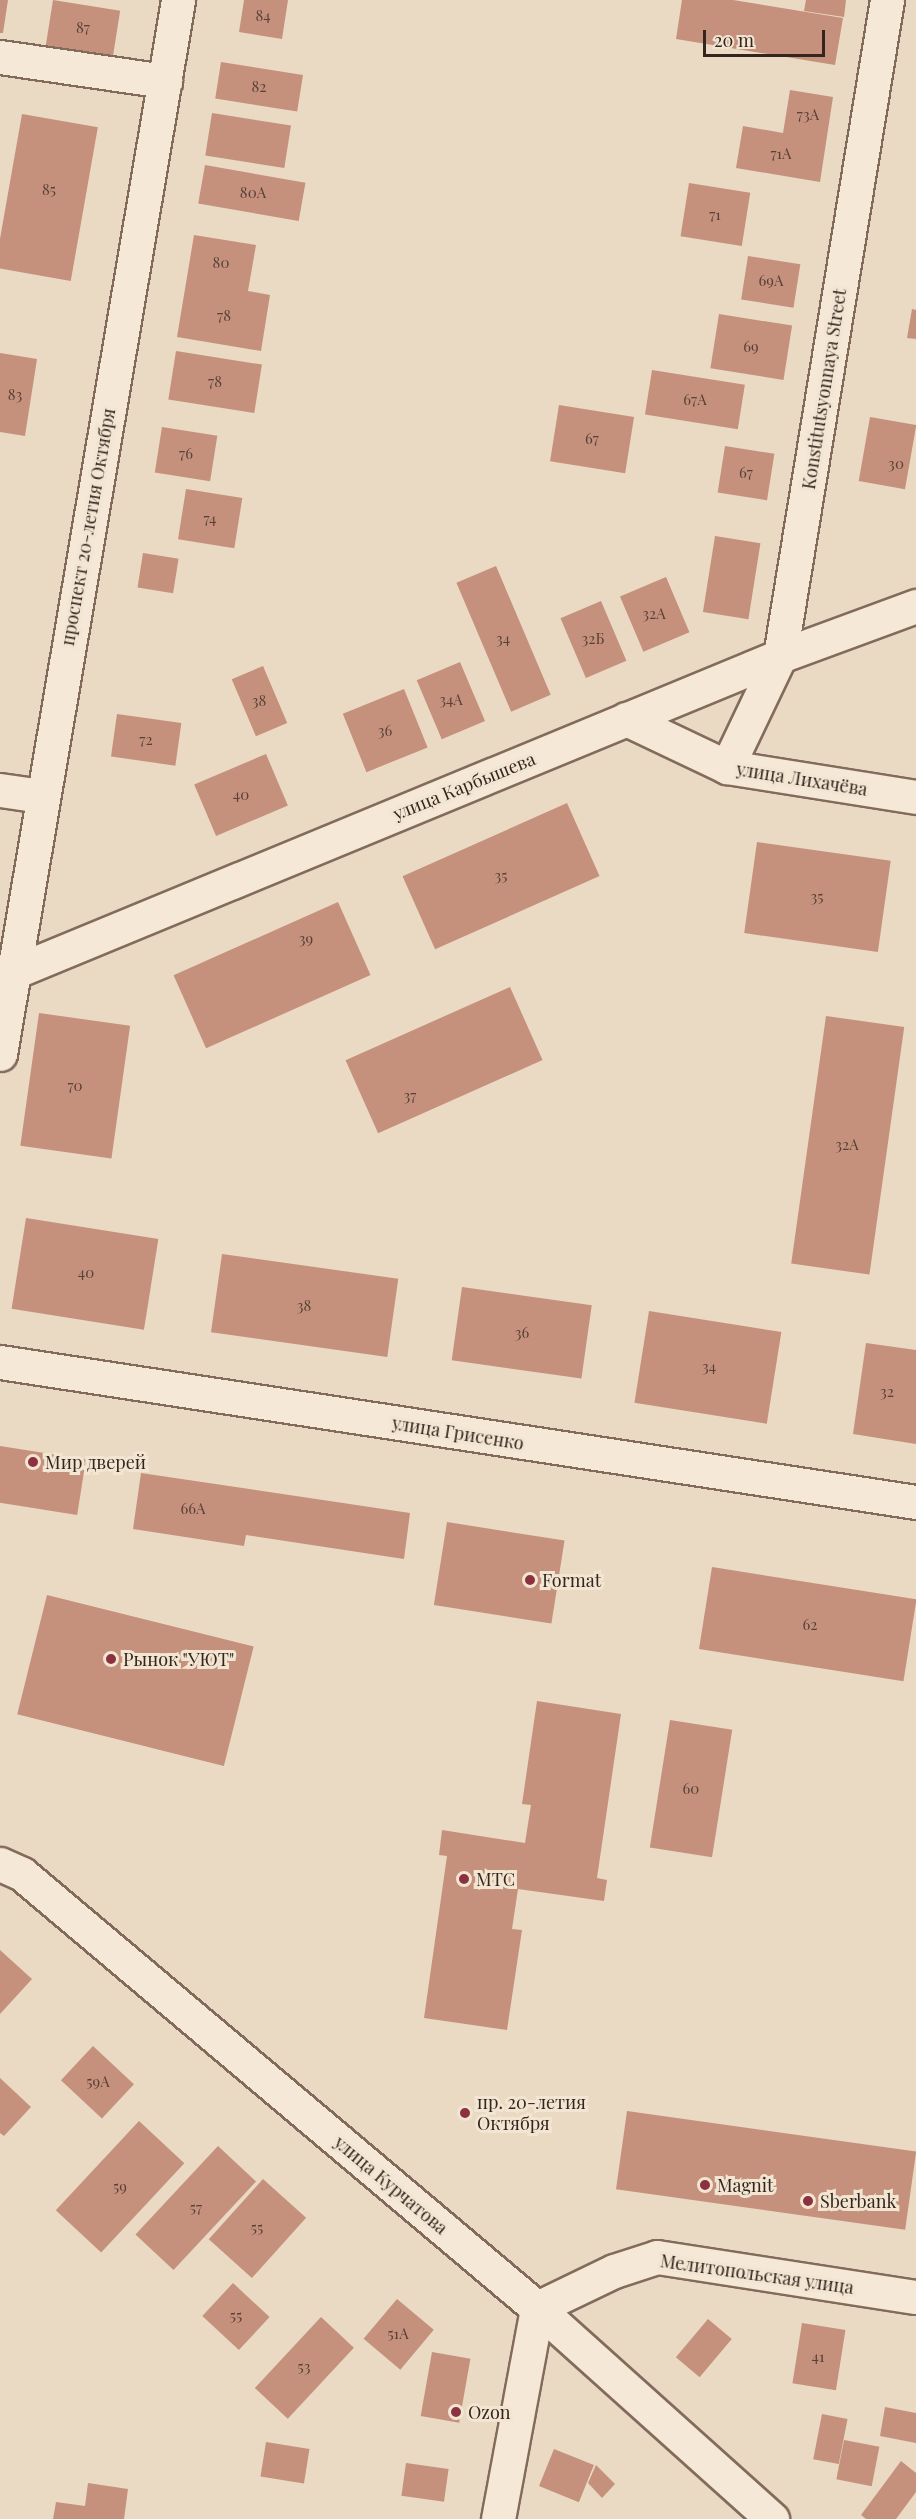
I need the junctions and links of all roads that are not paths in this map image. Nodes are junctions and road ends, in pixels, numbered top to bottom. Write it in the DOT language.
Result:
graph roads {
  1 [pos="178,0"];
  2 [pos="887,0"];
  3 [pos="0,57"];
  4 [pos="165,81"];
  5 [pos="916,606"];
  6 [pos="780,656"];
  7 [pos="626,719"];
  8 [pos="728,767"];
  9 [pos="0,790"];
  10 [pos="41,796"];
  11 [pos="916,797"];
  12 [pos="14,972"];
  13 [pos="0,1054"];
  14 [pos="0,1362"];
  15 [pos="916,1502"];
  16 [pos="0,1864"];
  17 [pos="916,2297"];
  18 [pos="537,2308"];
  19 [pos="498,2519"];
  20 [pos="772,2519"];
  1 -- 4 [label="street, проспект 20-летия Октября"];
  2 -- 6 [label="street, Konstitutsyonnaya Street"];
  3 -- 4 [label="street"];
  4 -- 10 [label="street, проспект 20-летия Октября"];
  5 -- 6 [label="street, улица Карбышева"];
  6 -- 7 [label="street, улица Карбышева"];
  6 -- 8 [label="street, Konstitutsyonnaya Street"];
  7 -- 8 [label="street, улица Лихачёва"];
  7 -- 12 [label="street, улица Карбышева"];
  8 -- 11 [label="street, улица Лихачёва"];
  9 -- 10 [label="street"];
  10 -- 12 [label="street, проспект 20-летия Октября"];
  12 -- 13 [label="street, проспект 20-летия Октября"];
  14 -- 15 [label="street, улица Грисенко"];
  16 -- 18 [label="street, улица Курчатова"];
  17 -- 18 [label="street, Мелитопольская улица"];
  18 -- 19 [label="street"];
  18 -- 20 [label="street, улица Курчатова"];
}
